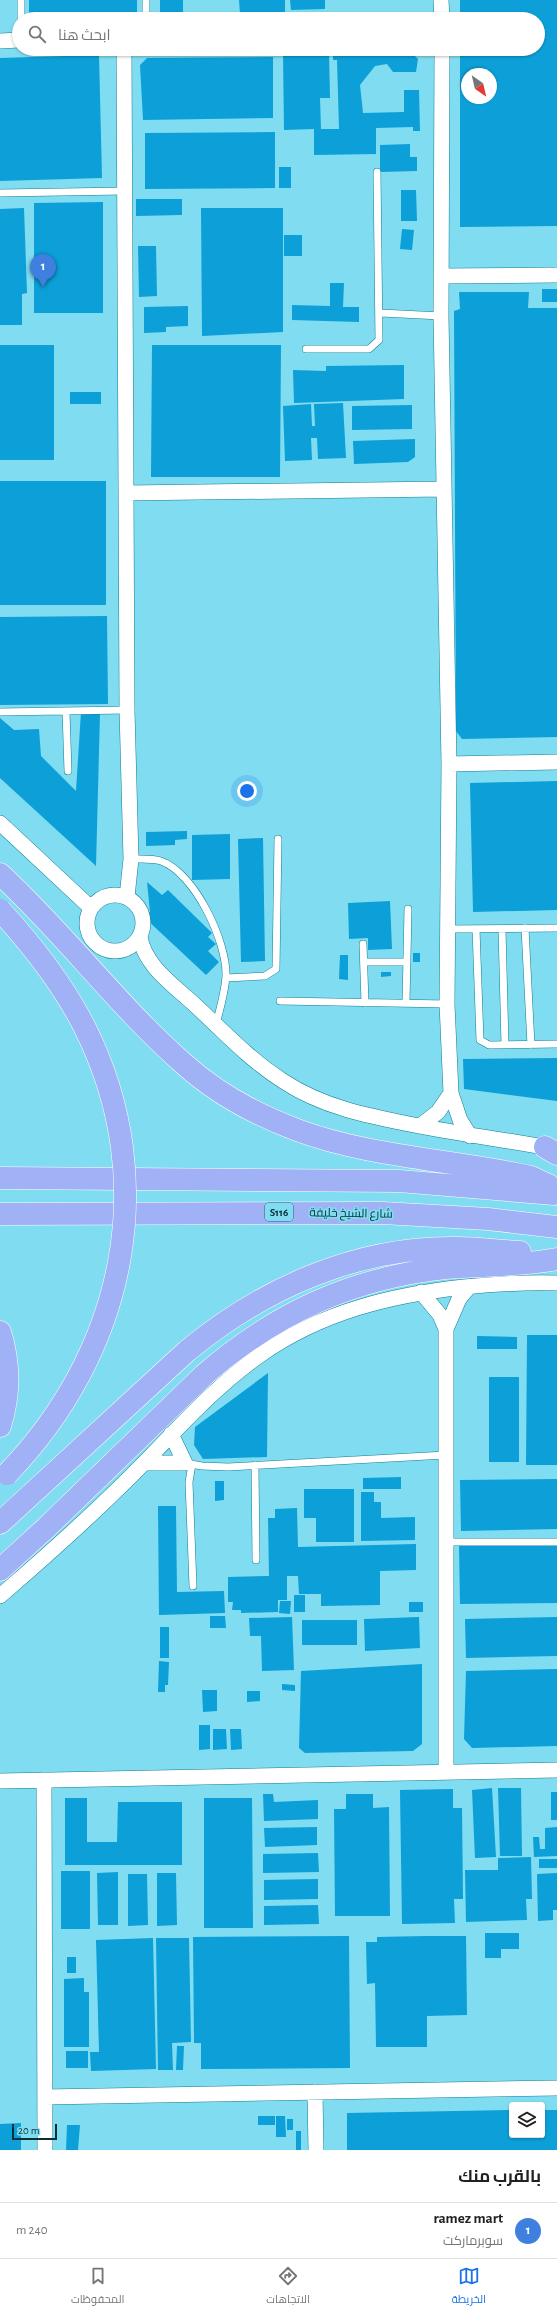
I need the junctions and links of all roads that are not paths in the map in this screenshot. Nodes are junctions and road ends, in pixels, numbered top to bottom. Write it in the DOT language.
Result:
graph roads {
  1 [pos="21,0"];
  2 [pos="146,0"];
  3 [pos="442,0"];
  4 [pos="21,12"];
  5 [pos="146,12"];
  6 [pos="442,12"];
  7 [pos="12,40"];
  8 [pos="0,41"];
  9 [pos="124,56"];
  10 [pos="442,56"];
  11 [pos="377,172"];
  12 [pos="125,191"];
  13 [pos="0,193"];
  14 [pos="557,275"];
  15 [pos="441,276"];
  16 [pos="380,313"];
  17 [pos="441,316"];
  18 [pos="306,349"];
  19 [pos="444,489"];
  20 [pos="126,493"];
  21 [pos="127,710"];
  22 [pos="66,711"];
  23 [pos="0,712"];
  24 [pos="557,762"];
  25 [pos="449,764"];
  26 [pos="68,771"];
  27 [pos="0,823"];
  28 [pos="278,839"];
  29 [pos="130,859"];
  30 [pos="0,874"];
  31 [pos="127,897"];
  32 [pos="91,908"];
  33 [pos="408,909"];
  34 [pos="0,910"];
  35 [pos="502,928"];
  36 [pos="525,928"];
  37 [pos="557,928"];
  38 [pos="447,929"];
  39 [pos="476,929"];
  40 [pos="140,937"];
  41 [pos="363,944"];
  42 [pos="364,962"];
  43 [pos="407,962"];
  44 [pos="226,978"];
  45 [pos="280,1001"];
  46 [pos="365,1002"];
  47 [pos="406,1003"];
  48 [pos="447,1004"];
  49 [pos="216,1024"];
  50 [pos="530,1044"];
  51 [pos="557,1044"];
  52 [pos="504,1045"];
  53 [pos="451,1093"];
  54 [pos="420,1126"];
  55 [pos="470,1136"];
  56 [pos="553,1150"];
  57 [pos="0,1178"];
  58 [pos="557,1193"];
  59 [pos="0,1214"];
  60 [pos="557,1227"];
  61 [pos="557,1255"];
  62 [pos="557,1259"];
  63 [pos="557,1283"];
  64 [pos="469,1287"];
  65 [pos="421,1292"];
  66 [pos="446,1329"];
  67 [pos="0,1332"];
  68 [pos="0,1426"];
  69 [pos="171,1434"];
  70 [pos="446,1455"];
  71 [pos="144,1463"];
  72 [pos="189,1464"];
  73 [pos="254,1465"];
  74 [pos="3,1478"];
  75 [pos="0,1523"];
  76 [pos="446,1542"];
  77 [pos="557,1542"];
  78 [pos="256,1560"];
  79 [pos="0,1570"];
  80 [pos="193,1586"];
  81 [pos="0,1596"];
  82 [pos="557,1770"];
  83 [pos="446,1771"];
  84 [pos="44,1780"];
  85 [pos="0,1781"];
  86 [pos="557,2088"];
  87 [pos="315,2092"];
  88 [pos="45,2097"];
  89 [pos="45,2150"];
  90 [pos="316,2150"];
  1 -- 4 [label="lane"];
  2 -- 5 [label="lane"];
  3 -- 6 [label="street"];
  7 -- 8 [label="street"];
  9 -- 12 [label="street"];
  10 -- 15 [label="street"];
  11 -- 16 [label="lane"];
  12 -- 13 [label="lane"];
  12 -- 20 [label="street"];
  14 -- 15 [label="street"];
  15 -- 17 [label="street"];
  16 -- 17 [label="lane"];
  16 -- 18 [label="lane"];
  17 -- 19 [label="street"];
  19 -- 20 [label="street"];
  19 -- 25 [label="street"];
  20 -- 21 [label="street"];
  21 -- 22 [label="lane"];
  21 -- 29 [label="street"];
  22 -- 23 [label="lane"];
  22 -- 26 [label="lane"];
  24 -- 25 [label="street"];
  25 -- 38 [label="street"];
  27 -- 32 [label="street"];
  28 -- 44 [label="lane"];
  29 -- 31 [label="street"];
  29 -- 44 [label="lane"];
  30 -- 58 [label="highway"];
  31 -- 32 [label="street"];
  31 -- 40 [label="street"];
  32 -- 40 [label="street"];
  33 -- 43 [label="lane"];
  34 -- 74 [label="highway, bridge"];
  35 -- 36 [label="lane"];
  35 -- 39 [label="lane"];
  35 -- 52 [label="lane"];
  36 -- 37 [label="lane"];
  36 -- 50 [label="lane"];
  38 -- 39 [label="lane"];
  38 -- 48 [label="street"];
  39 -- 52 [label="lane"];
  40 -- 49 [label="street"];
  41 -- 42 [label="lane"];
  42 -- 43 [label="lane"];
  42 -- 46 [label="lane"];
  43 -- 47 [label="lane"];
  44 -- 49 [label="lane"];
  45 -- 46 [label="lane"];
  46 -- 47 [label="lane"];
  47 -- 48 [label="lane"];
  48 -- 53 [label="street"];
  49 -- 54 [label="street"];
  50 -- 51 [label="lane"];
  50 -- 52 [label="lane"];
  53 -- 54 [label="street"];
  53 -- 55 [label="street"];
  54 -- 55 [label="street"];
  55 -- 56 [label="street"];
  57 -- 58 [label="highway"];
  59 -- 60 [label="highway, شارع الشيخ خليفة / S116"];
  61 -- 75 [label="highway"];
  62 -- 79 [label="highway"];
  63 -- 64 [label="street"];
  64 -- 65 [label="street"];
  64 -- 66 [label="street"];
  65 -- 66 [label="street"];
  65 -- 69 [label="street"];
  66 -- 70 [label="street"];
  67 -- 68 [label="highway"];
  69 -- 71 [label="street"];
  69 -- 72 [label="street"];
  70 -- 73 [label="lane"];
  70 -- 76 [label="street"];
  71 -- 72 [label="street"];
  71 -- 81 [label="street"];
  72 -- 73 [label="lane"];
  72 -- 80 [label="lane"];
  73 -- 78 [label="lane"];
  76 -- 77 [label="lane"];
  76 -- 83 [label="street"];
  82 -- 83 [label="street"];
  83 -- 84 [label="street"];
  84 -- 85 [label="street"];
  84 -- 88 [label="street"];
  86 -- 87 [label="street"];
  87 -- 88 [label="street"];
  87 -- 90 [label="street"];
  88 -- 89 [label="street"];
}
